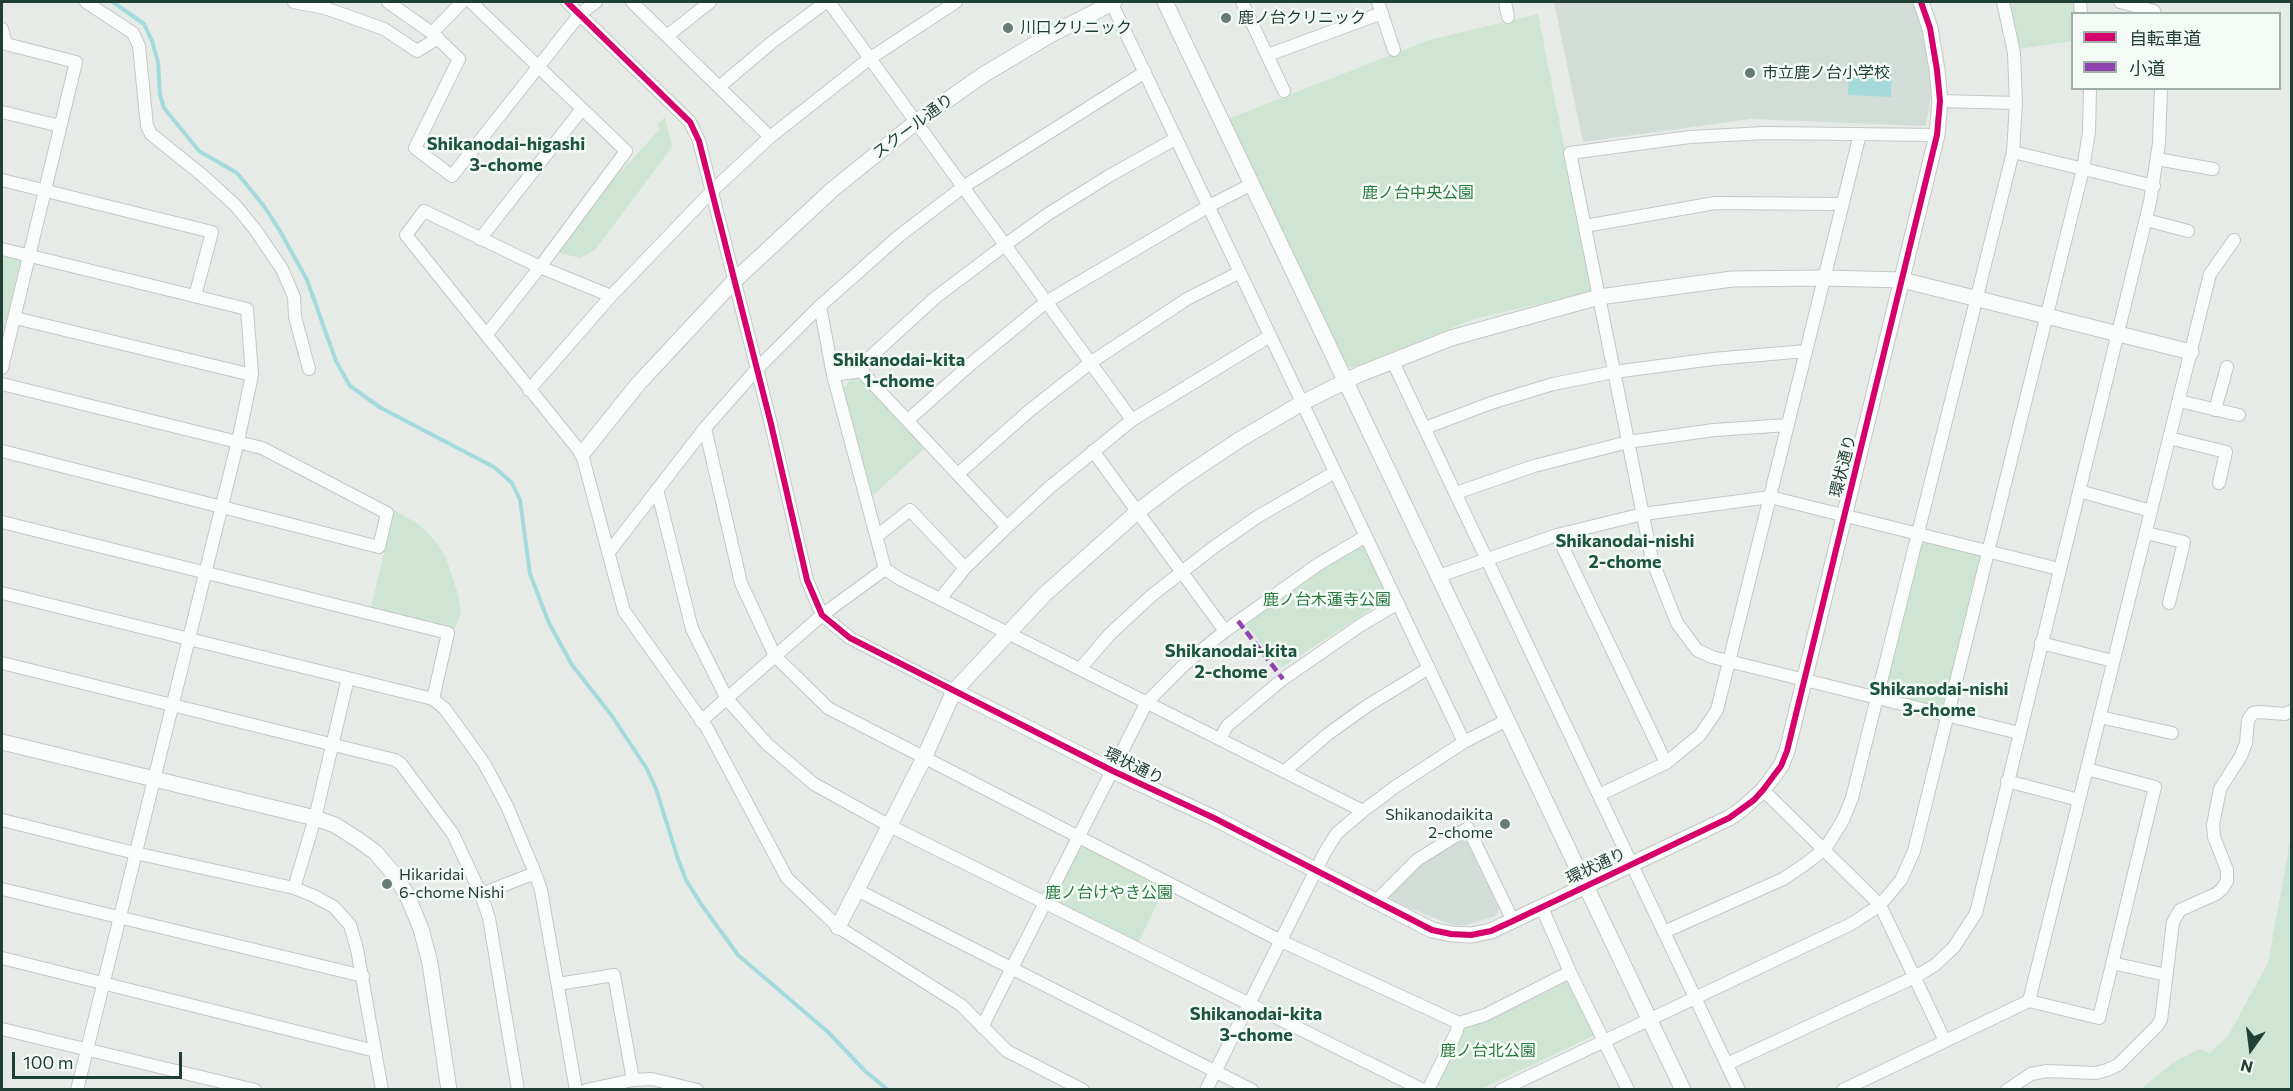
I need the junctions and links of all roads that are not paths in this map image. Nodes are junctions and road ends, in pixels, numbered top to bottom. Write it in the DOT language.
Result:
graph roads {
  1 [pos="86,2"];
  2 [pos="294,2"];
  3 [pos="388,2"];
  4 [pos="462,2"];
  5 [pos="471,2"];
  6 [pos="567,2"];
  7 [pos="596,2"];
  8 [pos="632,2"];
  9 [pos="710,2"];
  10 [pos="827,2"];
  11 [pos="956,2"];
  12 [pos="1112,2"];
  13 [pos="1166,2"];
  14 [pos="1242,2"];
  15 [pos="1505,2"];
  16 [pos="1921,2"];
  17 [pos="2002,2"];
  18 [pos="2120,2"];
  19 [pos="1380,7"];
  20 [pos="2154,12"];
  21 [pos="580,14"];
  22 [pos="1508,17"];
  23 [pos="2,29"];
  24 [pos="435,35"];
  25 [pos="667,36"];
  26 [pos="4,44"];
  27 [pos="1394,50"];
  28 [pos="1268,55"];
  29 [pos="869,59"];
  30 [pos="539,66"];
  31 [pos="1145,72"];
  32 [pos="719,87"];
  33 [pos="2090,90"];
  34 [pos="2161,90"];
  35 [pos="1284,91"];
  36 [pos="1940,101"];
  37 [pos="2016,103"];
  38 [pos="582,109"];
  39 [pos="2,112"];
  40 [pos="916,122"];
  41 [pos="60,126"];
  42 [pos="1860,134"];
  43 [pos="1937,135"];
  44 [pos="770,137"];
  45 [pos="1175,139"];
  46 [pos="2013,152"];
  47 [pos="2157,159"];
  48 [pos="2083,169"];
  49 [pos="2213,170"];
  50 [pos="2,180"];
  51 [pos="1252,184"];
  52 [pos="2154,186"];
  53 [pos="963,187"];
  54 [pos="45,190"];
  55 [pos="712,191"];
  56 [pos="1842,204"];
  57 [pos="1209,206"];
  58 [pos="2146,220"];
  59 [pos="1585,226"];
  60 [pos="2188,231"];
  61 [pos="480,239"];
  62 [pos="2234,240"];
  63 [pos="1005,245"];
  64 [pos="2,249"];
  65 [pos="28,256"];
  66 [pos="540,267"];
  67 [pos="1240,272"];
  68 [pos="1824,278"];
  69 [pos="1902,280"];
  70 [pos="734,281"];
  71 [pos="195,296"];
  72 [pos="611,296"];
  73 [pos="1599,297"];
  74 [pos="1976,298"];
  75 [pos="1046,302"];
  76 [pos="820,306"];
  77 [pos="2047,316"];
  78 [pos="15,318"];
  79 [pos="2118,333"];
  80 [pos="487,334"];
  81 [pos="1270,336"];
  82 [pos="1806,351"];
  83 [pos="2191,352"];
  84 [pos="1392,360"];
  85 [pos="1090,363"];
  86 [pos="2227,367"];
  87 [pos="2,368"];
  88 [pos="309,369"];
  89 [pos="757,369"];
  90 [pos="861,371"];
  91 [pos="1614,372"];
  92 [pos="252,375"];
  93 [pos="833,375"];
  94 [pos="1346,380"];
  95 [pos="2,384"];
  96 [pos="529,390"];
  97 [pos="2179,401"];
  98 [pos="1302,403"];
  99 [pos="2216,410"];
  100 [pos="2238,415"];
  101 [pos="908,420"];
  102 [pos="1132,420"];
  103 [pos="1788,426"];
  104 [pos="705,428"];
  105 [pos="1425,428"];
  106 [pos="2169,438"];
  107 [pos="238,441"];
  108 [pos="1628,442"];
  109 [pos="2,451"];
  110 [pos="1093,451"];
  111 [pos="582,454"];
  112 [pos="1335,472"];
  113 [pos="958,474"];
  114 [pos="2220,483"];
  115 [pos="657,489"];
  116 [pos="2079,490"];
  117 [pos="1456,493"];
  118 [pos="1770,497"];
  119 [pos="221,507"];
  120 [pos="2151,511"];
  121 [pos="1137,512"];
  122 [pos="1643,514"];
  123 [pos="1844,516"];
  124 [pos="2,522"];
  125 [pos="1007,526"];
  126 [pos="2146,532"];
  127 [pos="1918,534"];
  128 [pos="877,536"];
  129 [pos="1557,536"];
  130 [pos="1366,537"];
  131 [pos="609,552"];
  132 [pos="1989,552"];
  133 [pos="1486,558"];
  134 [pos="965,568"];
  135 [pos="885,569"];
  136 [pos="2060,569"];
  137 [pos="1182,572"];
  138 [pos="205,573"];
  139 [pos="1439,576"];
  140 [pos="2,593"];
  141 [pos="940,599"];
  142 [pos="1398,603"];
  143 [pos="2169,603"];
  144 [pos="822,615"];
  145 [pos="1225,630"];
  146 [pos="1009,633"];
  147 [pos="189,639"];
  148 [pos="2041,643"];
  149 [pos="776,656"];
  150 [pos="2113,661"];
  151 [pos="1729,662"];
  152 [pos="2,663"];
  153 [pos="1429,668"];
  154 [pos="1080,669"];
  155 [pos="348,678"];
  156 [pos="1804,680"];
  157 [pos="954,691"];
  158 [pos="1877,698"];
  159 [pos="433,699"];
  160 [pos="727,699"];
  161 [pos="1147,702"];
  162 [pos="172,705"];
  163 [pos="2292,711"];
  164 [pos="1948,715"];
  165 [pos="2100,717"];
  166 [pos="701,720"];
  167 [pos="1507,720"];
  168 [pos="2019,733"];
  169 [pos="2172,733"];
  170 [pos="1220,739"];
  171 [pos="2,742"];
  172 [pos="1464,742"];
  173 [pos="332,744"];
  174 [pos="924,758"];
  175 [pos="1666,763"];
  176 [pos="2086,769"];
  177 [pos="1113,771"];
  178 [pos="1285,771"];
  179 [pos="154,780"];
  180 [pos="2007,781"];
  181 [pos="1763,790"];
  182 [pos="1599,795"];
  183 [pos="2079,800"];
  184 [pos="1363,811"];
  185 [pos="315,818"];
  186 [pos="2,820"];
  187 [pos="890,826"];
  188 [pos="1079,838"];
  189 [pos="1825,849"];
  190 [pos="135,853"];
  191 [pos="1632,864"];
  192 [pos="1316,870"];
  193 [pos="535,873"];
  194 [pos="1586,885"];
  195 [pos="294,888"];
  196 [pos="2,889"];
  197 [pos="857,890"];
  198 [pos="481,894"];
  199 [pos="1376,901"];
  200 [pos="1046,903"];
  201 [pos="1880,905"];
  202 [pos="1542,908"];
  203 [pos="120,918"];
  204 [pos="1513,921"];
  205 [pos="838,927"];
  206 [pos="1664,932"];
  207 [pos="1281,941"];
  208 [pos="2,958"];
  209 [pos="2112,963"];
  210 [pos="1014,968"];
  211 [pos="1570,972"];
  212 [pos="2166,975"];
  213 [pos="363,976"];
  214 [pos="1915,977"];
  215 [pos="558,984"];
  216 [pos="103,985"];
  217 [pos="1695,997"];
  218 [pos="2029,1001"];
  219 [pos="1249,1004"];
  220 [pos="1650,1019"];
  221 [pos="1459,1023"];
  222 [pos="982,1027"];
  223 [pos="2,1029"];
  224 [pos="1606,1040"];
  225 [pos="1945,1041"];
  226 [pos="87,1050"];
  227 [pos="375,1051"];
  228 [pos="1727,1064"];
  229 [pos="1215,1071"];
  230 [pos="633,1080"];
  231 [pos="77,1089"];
  232 [pos="255,1089"];
  233 [pos="382,1089"];
  234 [pos="449,1089"];
  235 [pos="518,1089"];
  236 [pos="576,1089"];
  237 [pos="586,1089"];
  238 [pos="697,1089"];
  239 [pos="1083,1089"];
  240 [pos="1206,1089"];
  241 [pos="1252,1089"];
  242 [pos="1423,1089"];
  243 [pos="1428,1089"];
  244 [pos="1501,1089"];
  245 [pos="1628,1089"];
  246 [pos="1683,1089"];
  247 [pos="1739,1089"];
  248 [pos="1843,1089"];
  249 [pos="2007,1089"];
  1 -- 88 [label="street"];
  2 -- 24 [label="street"];
  3 -- 24 [label="street"];
  4 -- 24 [label="street"];
  5 -- 30 [label="street"];
  6 -- 21 [label="street"];
  7 -- 21 [label="street"];
  8 -- 25 [label="street"];
  9 -- 25 [label="street"];
  10 -- 29 [label="street"];
  10 -- 32 [label="street"];
  11 -- 29 [label="street"];
  12 -- 31 [label="street"];
  12 -- 40 [label="street, スクール通り"];
  13 -- 51 [label="street"];
  14 -- 28 [label="street"];
  15 -- 22 [label="street"];
  16 -- 36 [label="street, 環状通り"];
  17 -- 37 [label="street"];
  18 -- 20 [label="street"];
  19 -- 27 [label="street"];
  19 -- 28 [label="street"];
  21 -- 30 [label="street"];
  21 -- 55 [label="street"];
  23 -- 26 [label="street"];
  24 -- 30 [label="street"];
  25 -- 32 [label="street"];
  26 -- 41 [label="street"];
  28 -- 35 [label="street"];
  29 -- 40 [label="street"];
  29 -- 44 [label="street"];
  30 -- 38 [label="street"];
  31 -- 45 [label="street"];
  31 -- 53 [label="street"];
  32 -- 44 [label="street"];
  33 -- 48 [label="street"];
  34 -- 47 [label="street"];
  36 -- 37 [label="street"];
  36 -- 43 [label="street, 環状通り"];
  37 -- 46 [label="street"];
  38 -- 61 [label="street"];
  38 -- 66 [label="street"];
  39 -- 41 [label="street"];
  40 -- 53 [label="street"];
  40 -- 70 [label="street, スクール通り"];
  41 -- 54 [label="street"];
  42 -- 43 [label="street"];
  42 -- 56 [label="street"];
  42 -- 59 [label="street"];
  43 -- 69 [label="street, 環状通り"];
  44 -- 55 [label="street"];
  45 -- 57 [label="street"];
  45 -- 63 [label="street"];
  46 -- 48 [label="street"];
  46 -- 74 [label="street"];
  47 -- 49 [label="street"];
  47 -- 52 [label="street"];
  48 -- 52 [label="street"];
  48 -- 77 [label="street"];
  50 -- 54 [label="street"];
  51 -- 57 [label="street"];
  51 -- 94 [label="street"];
  52 -- 58 [label="street"];
  53 -- 63 [label="street"];
  53 -- 76 [label="street"];
  54 -- 65 [label="street"];
  54 -- 71 [label="street"];
  55 -- 70 [label="street"];
  55 -- 72 [label="street"];
  56 -- 59 [label="street"];
  56 -- 68 [label="street"];
  57 -- 67 [label="street"];
  57 -- 75 [label="street"];
  58 -- 60 [label="street"];
  58 -- 79 [label="street"];
  59 -- 73 [label="street"];
  61 -- 66 [label="street"];
  61 -- 80 [label="street"];
  62 -- 83 [label="street"];
  63 -- 75 [label="street"];
  63 -- 90 [label="street"];
  64 -- 65 [label="street"];
  65 -- 71 [label="street"];
  65 -- 78 [label="street"];
  66 -- 72 [label="street"];
  66 -- 80 [label="street"];
  67 -- 81 [label="street"];
  67 -- 85 [label="street"];
  68 -- 69 [label="street"];
  68 -- 73 [label="street"];
  68 -- 82 [label="street"];
  69 -- 74 [label="street"];
  69 -- 123 [label="street, 環状通り"];
  70 -- 89 [label="street"];
  70 -- 111 [label="street, スクール通り"];
  71 -- 92 [label="street"];
  72 -- 96 [label="street"];
  73 -- 84 [label="street"];
  73 -- 91 [label="street"];
  74 -- 77 [label="street"];
  74 -- 127 [label="street"];
  75 -- 85 [label="street"];
  75 -- 101 [label="street"];
  76 -- 89 [label="street"];
  76 -- 93 [label="street"];
  77 -- 79 [label="street"];
  77 -- 132 [label="street"];
  78 -- 87 [label="street"];
  78 -- 92 [label="street"];
  79 -- 83 [label="street"];
  79 -- 116 [label="street"];
  80 -- 96 [label="street"];
  81 -- 98 [label="street"];
  81 -- 102 [label="street"];
  82 -- 91 [label="street"];
  82 -- 103 [label="street"];
  83 -- 97 [label="street"];
  84 -- 94 [label="street"];
  84 -- 105 [label="street"];
  85 -- 102 [label="street"];
  85 -- 113 [label="street"];
  86 -- 99 [label="street"];
  89 -- 104 [label="street"];
  89 -- 144 [label="street"];
  90 -- 93 [label="street"];
  90 -- 101 [label="street"];
  91 -- 105 [label="street"];
  91 -- 108 [label="street"];
  92 -- 107 [label="street"];
  93 -- 128 [label="street"];
  94 -- 98 [label="street"];
  94 -- 139 [label="street"];
  95 -- 107 [label="street"];
  96 -- 111 [label="street"];
  97 -- 99 [label="street"];
  97 -- 106 [label="street"];
  98 -- 112 [label="street"];
  98 -- 121 [label="street"];
  99 -- 100 [label="street"];
  101 -- 113 [label="street"];
  102 -- 110 [label="street"];
  103 -- 108 [label="street"];
  103 -- 118 [label="street"];
  104 -- 115 [label="street"];
  104 -- 149 [label="street"];
  105 -- 117 [label="street"];
  106 -- 114 [label="street"];
  106 -- 120 [label="street"];
  107 -- 119 [label="street"];
  107 -- 119 [label="street"];
  108 -- 117 [label="street"];
  108 -- 122 [label="street"];
  109 -- 119 [label="street"];
  110 -- 121 [label="street"];
  110 -- 125 [label="street"];
  111 -- 131 [label="street"];
  112 -- 130 [label="street"];
  112 -- 137 [label="street"];
  113 -- 125 [label="street"];
  115 -- 131 [label="street"];
  115 -- 160 [label="street"];
  116 -- 120 [label="street"];
  116 -- 136 [label="street"];
  117 -- 133 [label="street"];
  118 -- 122 [label="street"];
  118 -- 123 [label="street"];
  118 -- 151 [label="street"];
  119 -- 138 [label="street"];
  120 -- 126 [label="street"];
  121 -- 137 [label="street"];
  121 -- 146 [label="street"];
  122 -- 129 [label="street"];
  122 -- 151 [label="street"];
  123 -- 127 [label="street"];
  123 -- 156 [label="street, 環状通り"];
  124 -- 138 [label="street"];
  125 -- 134 [label="street"];
  126 -- 143 [label="street"];
  126 -- 150 [label="street"];
  127 -- 132 [label="street"];
  127 -- 158 [label="street"];
  128 -- 134 [label="street"];
  128 -- 135 [label="street"];
  129 -- 133 [label="street"];
  129 -- 175 [label="street"];
  130 -- 142 [label="street"];
  130 -- 145 [label="street"];
  131 -- 166 [label="street"];
  132 -- 136 [label="street"];
  132 -- 164 [label="street"];
  133 -- 139 [label="street"];
  133 -- 182 [label="street"];
  134 -- 141 [label="street"];
  135 -- 141 [label="street"];
  135 -- 144 [label="street"];
  136 -- 148 [label="street"];
  137 -- 145 [label="street"];
  137 -- 154 [label="street"];
  138 -- 147 [label="street"];
  138 -- 159 [label="street"];
  139 -- 167 [label="street"];
  140 -- 147 [label="street"];
  141 -- 146 [label="street"];
  142 -- 153 [label="street"];
  142 -- 170 [label="street"];
  144 -- 149 [label="street"];
  144 -- 157 [label="street"];
  145 -- 161 [label="street"];
  146 -- 154 [label="street"];
  146 -- 157 [label="street"];
  147 -- 155 [label="street"];
  147 -- 162 [label="street"];
  148 -- 150 [label="street"];
  148 -- 168 [label="street"];
  149 -- 160 [label="street"];
  149 -- 174 [label="street"];
  150 -- 165 [label="street"];
  151 -- 156 [label="street"];
  151 -- 175 [label="street"];
  152 -- 162 [label="street"];
  153 -- 172 [label="street"];
  153 -- 178 [label="street"];
  154 -- 161 [label="street"];
  155 -- 159 [label="street"];
  155 -- 173 [label="street"];
  156 -- 158 [label="street"];
  156 -- 181 [label="street, 環状通り"];
  157 -- 174 [label="street"];
  157 -- 177 [label="street, 環状通り"];
  158 -- 164 [label="street"];
  158 -- 189 [label="street"];
  159 -- 193 [label="street"];
  160 -- 166 [label="street"];
  160 -- 187 [label="street"];
  161 -- 170 [label="street"];
  161 -- 177 [label="street"];
  162 -- 173 [label="street"];
  162 -- 179 [label="street"];
  163 -- 212 [label="street"];
  164 -- 168 [label="street"];
  164 -- 201 [label="street"];
  165 -- 169 [label="street"];
  165 -- 176 [label="street"];
  166 -- 205 [label="street"];
  167 -- 172 [label="street"];
  167 -- 194 [label="street"];
  168 -- 180 [label="street"];
  170 -- 178 [label="street"];
  171 -- 179 [label="street"];
  172 -- 184 [label="street"];
  173 -- 185 [label="street"];
  173 -- 198 [label="street"];
  174 -- 187 [label="street"];
  174 -- 188 [label="street"];
  175 -- 182 [label="street"];
  176 -- 183 [label="street"];
  176 -- 209 [label="street"];
  177 -- 188 [label="street"];
  177 -- 192 [label="street, 環状通り"];
  178 -- 184 [label="street"];
  179 -- 185 [label="street"];
  179 -- 190 [label="street"];
  180 -- 183 [label="street"];
  180 -- 214 [label="street"];
  181 -- 189 [label="street"];
  181 -- 191 [label="street, 環状通り"];
  182 -- 191 [label="street"];
  183 -- 218 [label="street"];
  184 -- 192 [label="street"];
  185 -- 195 [label="street"];
  185 -- 234 [label="street"];
  186 -- 190 [label="street"];
  187 -- 197 [label="street"];
  187 -- 200 [label="street"];
  188 -- 200 [label="street"];
  188 -- 207 [label="street"];
  189 -- 201 [label="street"];
  189 -- 206 [label="street"];
  190 -- 195 [label="street"];
  190 -- 203 [label="street"];
  191 -- 194 [label="street, 環状通り"];
  191 -- 206 [label="street"];
  192 -- 199 [label="street, 環状通り"];
  192 -- 207 [label="street"];
  193 -- 198 [label="street"];
  193 -- 215 [label="street"];
  194 -- 202 [label="street, 環状通り"];
  194 -- 220 [label="street"];
  195 -- 213 [label="street"];
  196 -- 203 [label="street"];
  197 -- 205 [label="street"];
  197 -- 210 [label="street"];
  198 -- 235 [label="street"];
  199 -- 204 [label="street, 環状通り"];
  199 -- 204 [label="street"];
  200 -- 210 [label="street"];
  200 -- 219 [label="street"];
  201 -- 214 [label="street"];
  201 -- 217 [label="street"];
  202 -- 204 [label="street, 環状通り"];
  202 -- 211 [label="street"];
  203 -- 213 [label="street"];
  203 -- 216 [label="street"];
  205 -- 222 [label="street"];
  206 -- 217 [label="street"];
  207 -- 219 [label="street"];
  207 -- 221 [label="street"];
  208 -- 216 [label="street"];
  209 -- 212 [label="street"];
  209 -- 218 [label="street"];
  210 -- 222 [label="street"];
  210 -- 229 [label="street"];
  211 -- 221 [label="street"];
  211 -- 224 [label="street"];
  212 -- 249 [label="street"];
  213 -- 227 [label="street"];
  214 -- 225 [label="street"];
  214 -- 228 [label="street"];
  215 -- 230 [label="street"];
  215 -- 236 [label="street"];
  216 -- 226 [label="street"];
  216 -- 227 [label="street"];
  217 -- 220 [label="street"];
  217 -- 228 [label="street"];
  218 -- 225 [label="street"];
  219 -- 229 [label="street"];
  219 -- 242 [label="street"];
  220 -- 224 [label="street"];
  220 -- 246 [label="street"];
  221 -- 243 [label="street"];
  222 -- 239 [label="street"];
  223 -- 226 [label="street"];
  224 -- 244 [label="street"];
  224 -- 245 [label="street"];
  225 -- 248 [label="street"];
  226 -- 231 [label="street"];
  226 -- 232 [label="street"];
  227 -- 233 [label="street"];
  228 -- 247 [label="street"];
  229 -- 240 [label="street"];
  229 -- 241 [label="street"];
  230 -- 237 [label="street"];
  230 -- 238 [label="street"];
}
